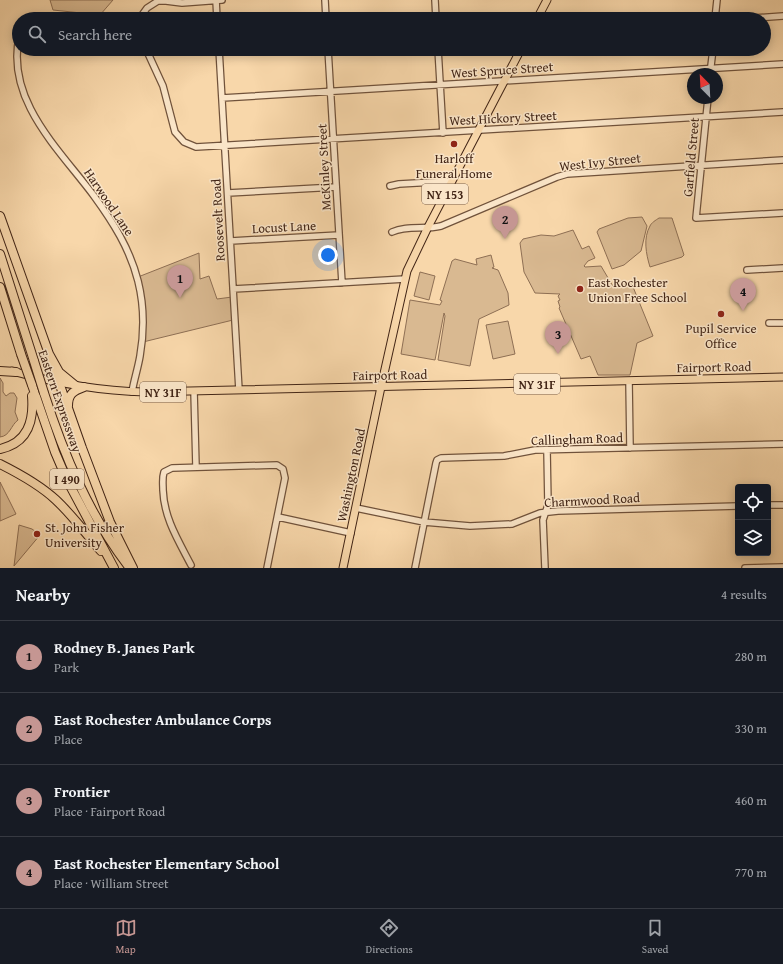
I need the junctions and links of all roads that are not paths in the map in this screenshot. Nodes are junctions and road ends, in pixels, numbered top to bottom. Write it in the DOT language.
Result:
graph roads {
  1 [pos="216,0"];
  2 [pos="222,0"];
  3 [pos="325,0"];
  4 [pos="435,0"];
  5 [pos="547,0"];
  6 [pos="717,0"];
  7 [pos="144,12"];
  8 [pos="217,12"];
  9 [pos="326,12"];
  10 [pos="436,12"];
  11 [pos="541,12"];
  12 [pos="716,12"];
  13 [pos="783,16"];
  14 [pos="771,17"];
  15 [pos="16,56"];
  16 [pos="149,56"];
  17 [pos="219,56"];
  18 [pos="328,56"];
  19 [pos="438,56"];
  20 [pos="517,56"];
  21 [pos="712,56"];
  22 [pos="783,64"];
  23 [pos="711,68"];
  24 [pos="723,70"];
  25 [pos="687,72"];
  26 [pos="504,81"];
  27 [pos="440,85"];
  28 [pos="331,92"];
  29 [pos="222,98"];
  30 [pos="707,104"];
  31 [pos="783,112"];
  32 [pos="706,117"];
  33 [pos="478,130"];
  34 [pos="443,133"];
  35 [pos="334,139"];
  36 [pos="225,146"];
  37 [pos="783,160"];
  38 [pos="702,165"];
  39 [pos="452,181"];
  40 [pos="390,186"];
  41 [pos="336,187"];
  42 [pos="228,194"];
  43 [pos="783,213"];
  44 [pos="0,216"];
  45 [pos="428,228"];
  46 [pos="392,232"];
  47 [pos="339,235"];
  48 [pos="230,241"];
  49 [pos="0,254"];
  50 [pos="783,268"];
  51 [pos="747,270"];
  52 [pos="405,279"];
  53 [pos="342,283"];
  54 [pos="0,287"];
  55 [pos="234,289"];
  56 [pos="770,323"];
  57 [pos="783,323"];
  58 [pos="50,354"];
  59 [pos="0,367"];
  60 [pos="0,372"];
  61 [pos="16,372"];
  62 [pos="783,377"];
  63 [pos="629,381"];
  64 [pos="59,383"];
  65 [pos="32,385"];
  66 [pos="80,387"];
  67 [pos="381,387"];
  68 [pos="239,390"];
  69 [pos="194,391"];
  70 [pos="132,392"];
  71 [pos="68,411"];
  72 [pos="783,444"];
  73 [pos="630,448"];
  74 [pos="0,449"];
  75 [pos="547,450"];
  76 [pos="0,464"];
  77 [pos="196,467"];
  78 [pos="771,505"];
  79 [pos="783,505"];
  80 [pos="735,506"];
  81 [pos="356,508"];
  82 [pos="546,512"];
  83 [pos="278,517"];
  84 [pos="424,522"];
  85 [pos="351,533"];
  86 [pos="190,565"];
  87 [pos="783,567"];
  88 [pos="114,568"];
  89 [pos="129,568"];
  90 [pos="133,568"];
  91 [pos="267,568"];
  92 [pos="343,568"];
  93 [pos="415,568"];
  94 [pos="545,568"];
  95 [pos="745,568"];
  96 [pos="758,568"];
  1 -- 2 [label="street"];
  1 -- 7 [label="street"];
  1 -- 8 [label="street"];
  3 -- 9 [label="street"];
  4 -- 10 [label="street"];
  5 -- 11 [label="main road"];
  6 -- 12 [label="street"];
  13 -- 14 [label="street"];
  15 -- 70 [label="street, Harwood Lane"];
  16 -- 36 [label="street, West Hickory Street"];
  17 -- 29 [label="street, Roosevelt Road"];
  18 -- 28 [label="street, McKinley Street"];
  19 -- 27 [label="street"];
  20 -- 26 [label="main road, NY 153"];
  21 -- 23 [label="street"];
  22 -- 24 [label="street, West Spruce Street"];
  25 -- 26 [label="street, West Spruce Street"];
  26 -- 27 [label="street, West Spruce Street"];
  26 -- 33 [label="main road, NY 153"];
  27 -- 28 [label="street, West Spruce Street"];
  27 -- 34 [label="street"];
  28 -- 29 [label="street, West Spruce Street"];
  28 -- 35 [label="street, McKinley Street"];
  29 -- 36 [label="street, Roosevelt Road"];
  30 -- 32 [label="street, Garfield Street"];
  31 -- 32 [label="street, West Hickory Street"];
  32 -- 33 [label="street, West Hickory Street"];
  32 -- 38 [label="street, Garfield Street"];
  33 -- 34 [label="street, West Hickory Street"];
  33 -- 39 [label="main road, NY 153"];
  34 -- 35 [label="street, West Hickory Street"];
  35 -- 36 [label="street, West Hickory Street"];
  35 -- 41 [label="street, McKinley Street"];
  36 -- 42 [label="street, Roosevelt Road"];
  37 -- 38 [label="street, West Ivy Street"];
  38 -- 43 [label="street, Garfield Street"];
  38 -- 45 [label="street, West Ivy Street"];
  39 -- 40 [label="street"];
  39 -- 45 [label="main road, NY 153"];
  41 -- 42 [label="street"];
  41 -- 47 [label="street, McKinley Street"];
  42 -- 48 [label="street, Roosevelt Road"];
  44 -- 58 [label="highway"];
  45 -- 46 [label="street, West Ivy Street"];
  45 -- 52 [label="main road, NY 153"];
  47 -- 48 [label="street, Locust Lane"];
  47 -- 53 [label="street, McKinley Street"];
  48 -- 55 [label="street, Roosevelt Road"];
  49 -- 89 [label="highway, Eastern Expressway / I 490, bridge"];
  50 -- 51 [label="street"];
  52 -- 53 [label="street"];
  52 -- 67 [label="main road, NY 153"];
  53 -- 55 [label="street"];
  54 -- 65 [label="highway, Eastern Expressway / I 490, bridge"];
  55 -- 68 [label="street, Roosevelt Road"];
  56 -- 57 [label="street"];
  58 -- 64 [label="highway"];
  58 -- 66 [label="highway"];
  59 -- 61 [label="main road, Fairport Road / NY 31F"];
  60 -- 61 [label="highway"];
  61 -- 64 [label="main road, Fairport Road / NY 31F"];
  62 -- 63 [label="main road, Fairport Road / NY 31F"];
  63 -- 67 [label="main road, Fairport Road / NY 31F"];
  63 -- 73 [label="street"];
  64 -- 66 [label="main road, Fairport Road / NY 31F"];
  64 -- 71 [label="highway"];
  65 -- 74 [label="highway"];
  65 -- 88 [label="highway, Eastern Expressway / I 490"];
  66 -- 70 [label="main road, Fairport Road / NY 31F"];
  66 -- 71 [label="highway"];
  67 -- 68 [label="main road, Fairport Road / NY 31F"];
  67 -- 81 [label="main road, Washington Road / NY 153"];
  68 -- 69 [label="main road, Fairport Road / NY 31F"];
  69 -- 70 [label="main road, Fairport Road / NY 31F"];
  69 -- 77 [label="street"];
  71 -- 90 [label="highway"];
  72 -- 73 [label="street, Callingham Road"];
  73 -- 75 [label="street, Callingham Road"];
  75 -- 82 [label="street"];
  75 -- 84 [label="street, Callingham Road"];
  76 -- 88 [label="highway"];
  77 -- 83 [label="street"];
  77 -- 86 [label="street"];
  78 -- 79 [label="street"];
  80 -- 82 [label="street, Charmwood Road"];
  81 -- 84 [label="street, Charmwood Road"];
  81 -- 85 [label="main road, Washington Road / NY 153"];
  82 -- 84 [label="street, Charmwood Road"];
  82 -- 94 [label="street"];
  83 -- 85 [label="street"];
  83 -- 91 [label="street"];
  84 -- 93 [label="street"];
  85 -- 92 [label="main road, Washington Road / NY 153"];
  87 -- 96 [label="street"];
  95 -- 96 [label="street"];
}
